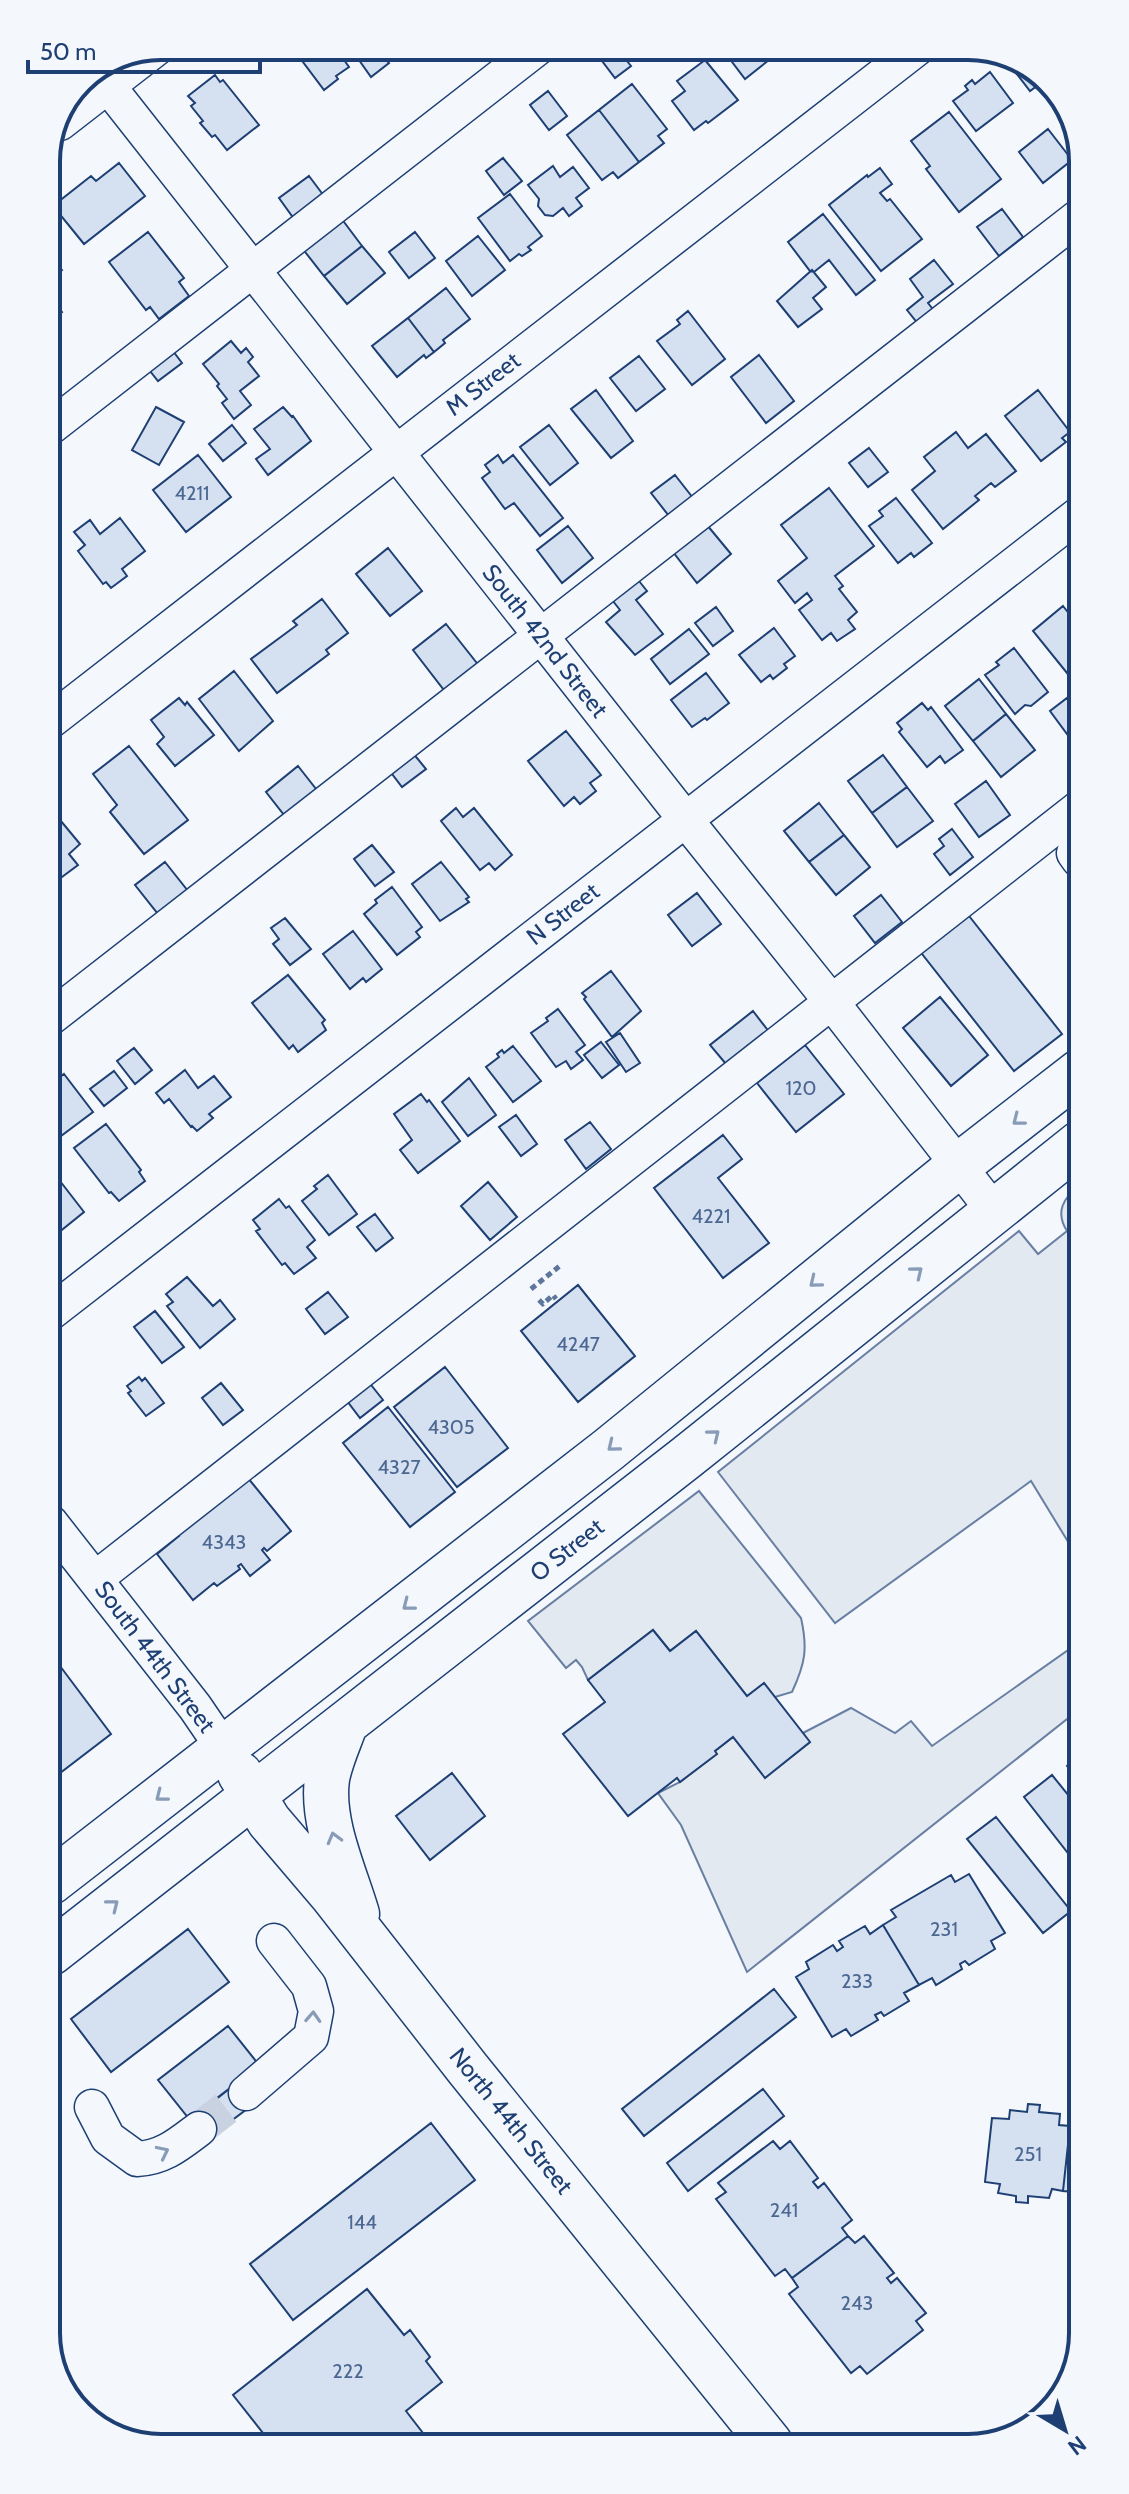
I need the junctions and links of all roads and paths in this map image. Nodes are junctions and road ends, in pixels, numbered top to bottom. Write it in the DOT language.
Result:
graph roads {
  1 [pos="522,60"];
  2 [pos="902,60"];
  3 [pos="102,79"];
  4 [pos="101,80"];
  5 [pos="77,105"];
  6 [pos="1069,224"];
  7 [pos="253,270"];
  8 [pos="60,420"];
  9 [pos="397,451"];
  10 [pos="1069,522"];
  11 [pos="540,635"];
  12 [pos="60,714"];
  13 [pos="1069,816"];
  14 [pos="685,819"];
  15 [pos="830,1000"];
  16 [pos="60,1010"];
  17 [pos="1069,1080"];
  18 [pos="1069,1151"];
  19 [pos="958,1166"];
  20 [pos="993,1210"];
  21 [pos="561,1265"];
  22 [pos="531,1289"];
  23 [pos="556,1299"];
  24 [pos="539,1300"];
  25 [pos="60,1305"];
  26 [pos="60,1535"];
  27 [pos="95,1579"];
  28 [pos="345,1725"];
  29 [pos="223,1748"];
  30 [pos="254,1797"];
  31 [pos="60,1875"];
  32 [pos="365,1939"];
  33 [pos="274,1941"];
  34 [pos="60,1946"];
  35 [pos="246,2093"];
  36 [pos="92,2107"];
  37 [pos="199,2129"];
  38 [pos="763,2434"];
  1 -- 7 [label="street"];
  2 -- 9 [label="street, M Street"];
  3 -- 7 [label="street, South 42nd Street"];
  4 -- 5 [label="street"];
  6 -- 11 [label="street"];
  7 -- 8 [label="street"];
  7 -- 9 [label="street, South 42nd Street"];
  9 -- 11 [label="street, South 42nd Street"];
  9 -- 12 [label="street, M Street"];
  10 -- 14 [label="street, N Street"];
  11 -- 14 [label="street, South 42nd Street"];
  11 -- 16 [label="street"];
  13 -- 15 [label="street"];
  14 -- 15 [label="street, South 42nd Street"];
  14 -- 25 [label="street, N Street"];
  15 -- 19 [label="street, South 42nd Street"];
  15 -- 27 [label="street"];
  17 -- 19 [label="main road, one-way"];
  18 -- 20 [label="main road, O Street"];
  19 -- 20 [label="street, South 42nd Street"];
  19 -- 29 [label="main road, one-way"];
  28 -- 20 [label="main road, O Street, one-way"];
  21 -- 22 [label="path"];
  23 -- 24 [label="path"];
  26 -- 27 [label="street, South 44th Street"];
  27 -- 29 [label="street, South 44th Street"];
  28 -- 30 [label="main road, O Street"];
  32 -- 28 [label="main road, one-way"];
  29 -- 30 [label="main road, South 44th Street"];
  29 -- 31 [label="main road, one-way"];
  30 -- 32 [label="main road, North 44th Street"];
  34 -- 30 [label="main road, O Street, one-way"];
  32 -- 38 [label="main road, North 44th Street"];
  35 -- 33 [label="street, one-way"];
  36 -- 37 [label="street, one-way"];
}
